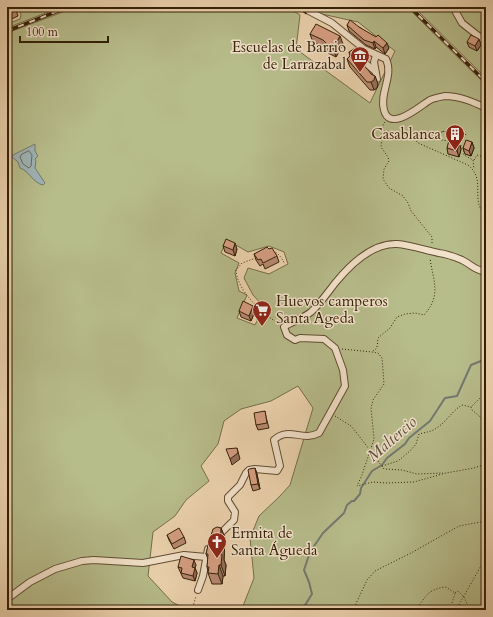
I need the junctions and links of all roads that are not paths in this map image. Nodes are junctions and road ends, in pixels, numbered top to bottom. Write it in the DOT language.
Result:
graph roads {
  1 [pos="306,7"];
  2 [pos="453,7"];
  3 [pos="486,42"];
  4 [pos="376,55"];
  5 [pos="365,63"];
  6 [pos="375,71"];
  7 [pos="377,79"];
  8 [pos="486,108"];
  9 [pos="486,272"];
  10 [pos="206,557"];
  11 [pos="198,590"];
  12 [pos="7,599"];
  1 -- 4 [label="street"];
  2 -- 3 [label="street"];
  4 -- 6 [label="street"];
  4 -- 8 [label="street"];
  5 -- 6 [label="street"];
  6 -- 7 [label="street"];
  9 -- 10 [label="street"];
  10 -- 11 [label="street"];
  10 -- 12 [label="street"];
}
